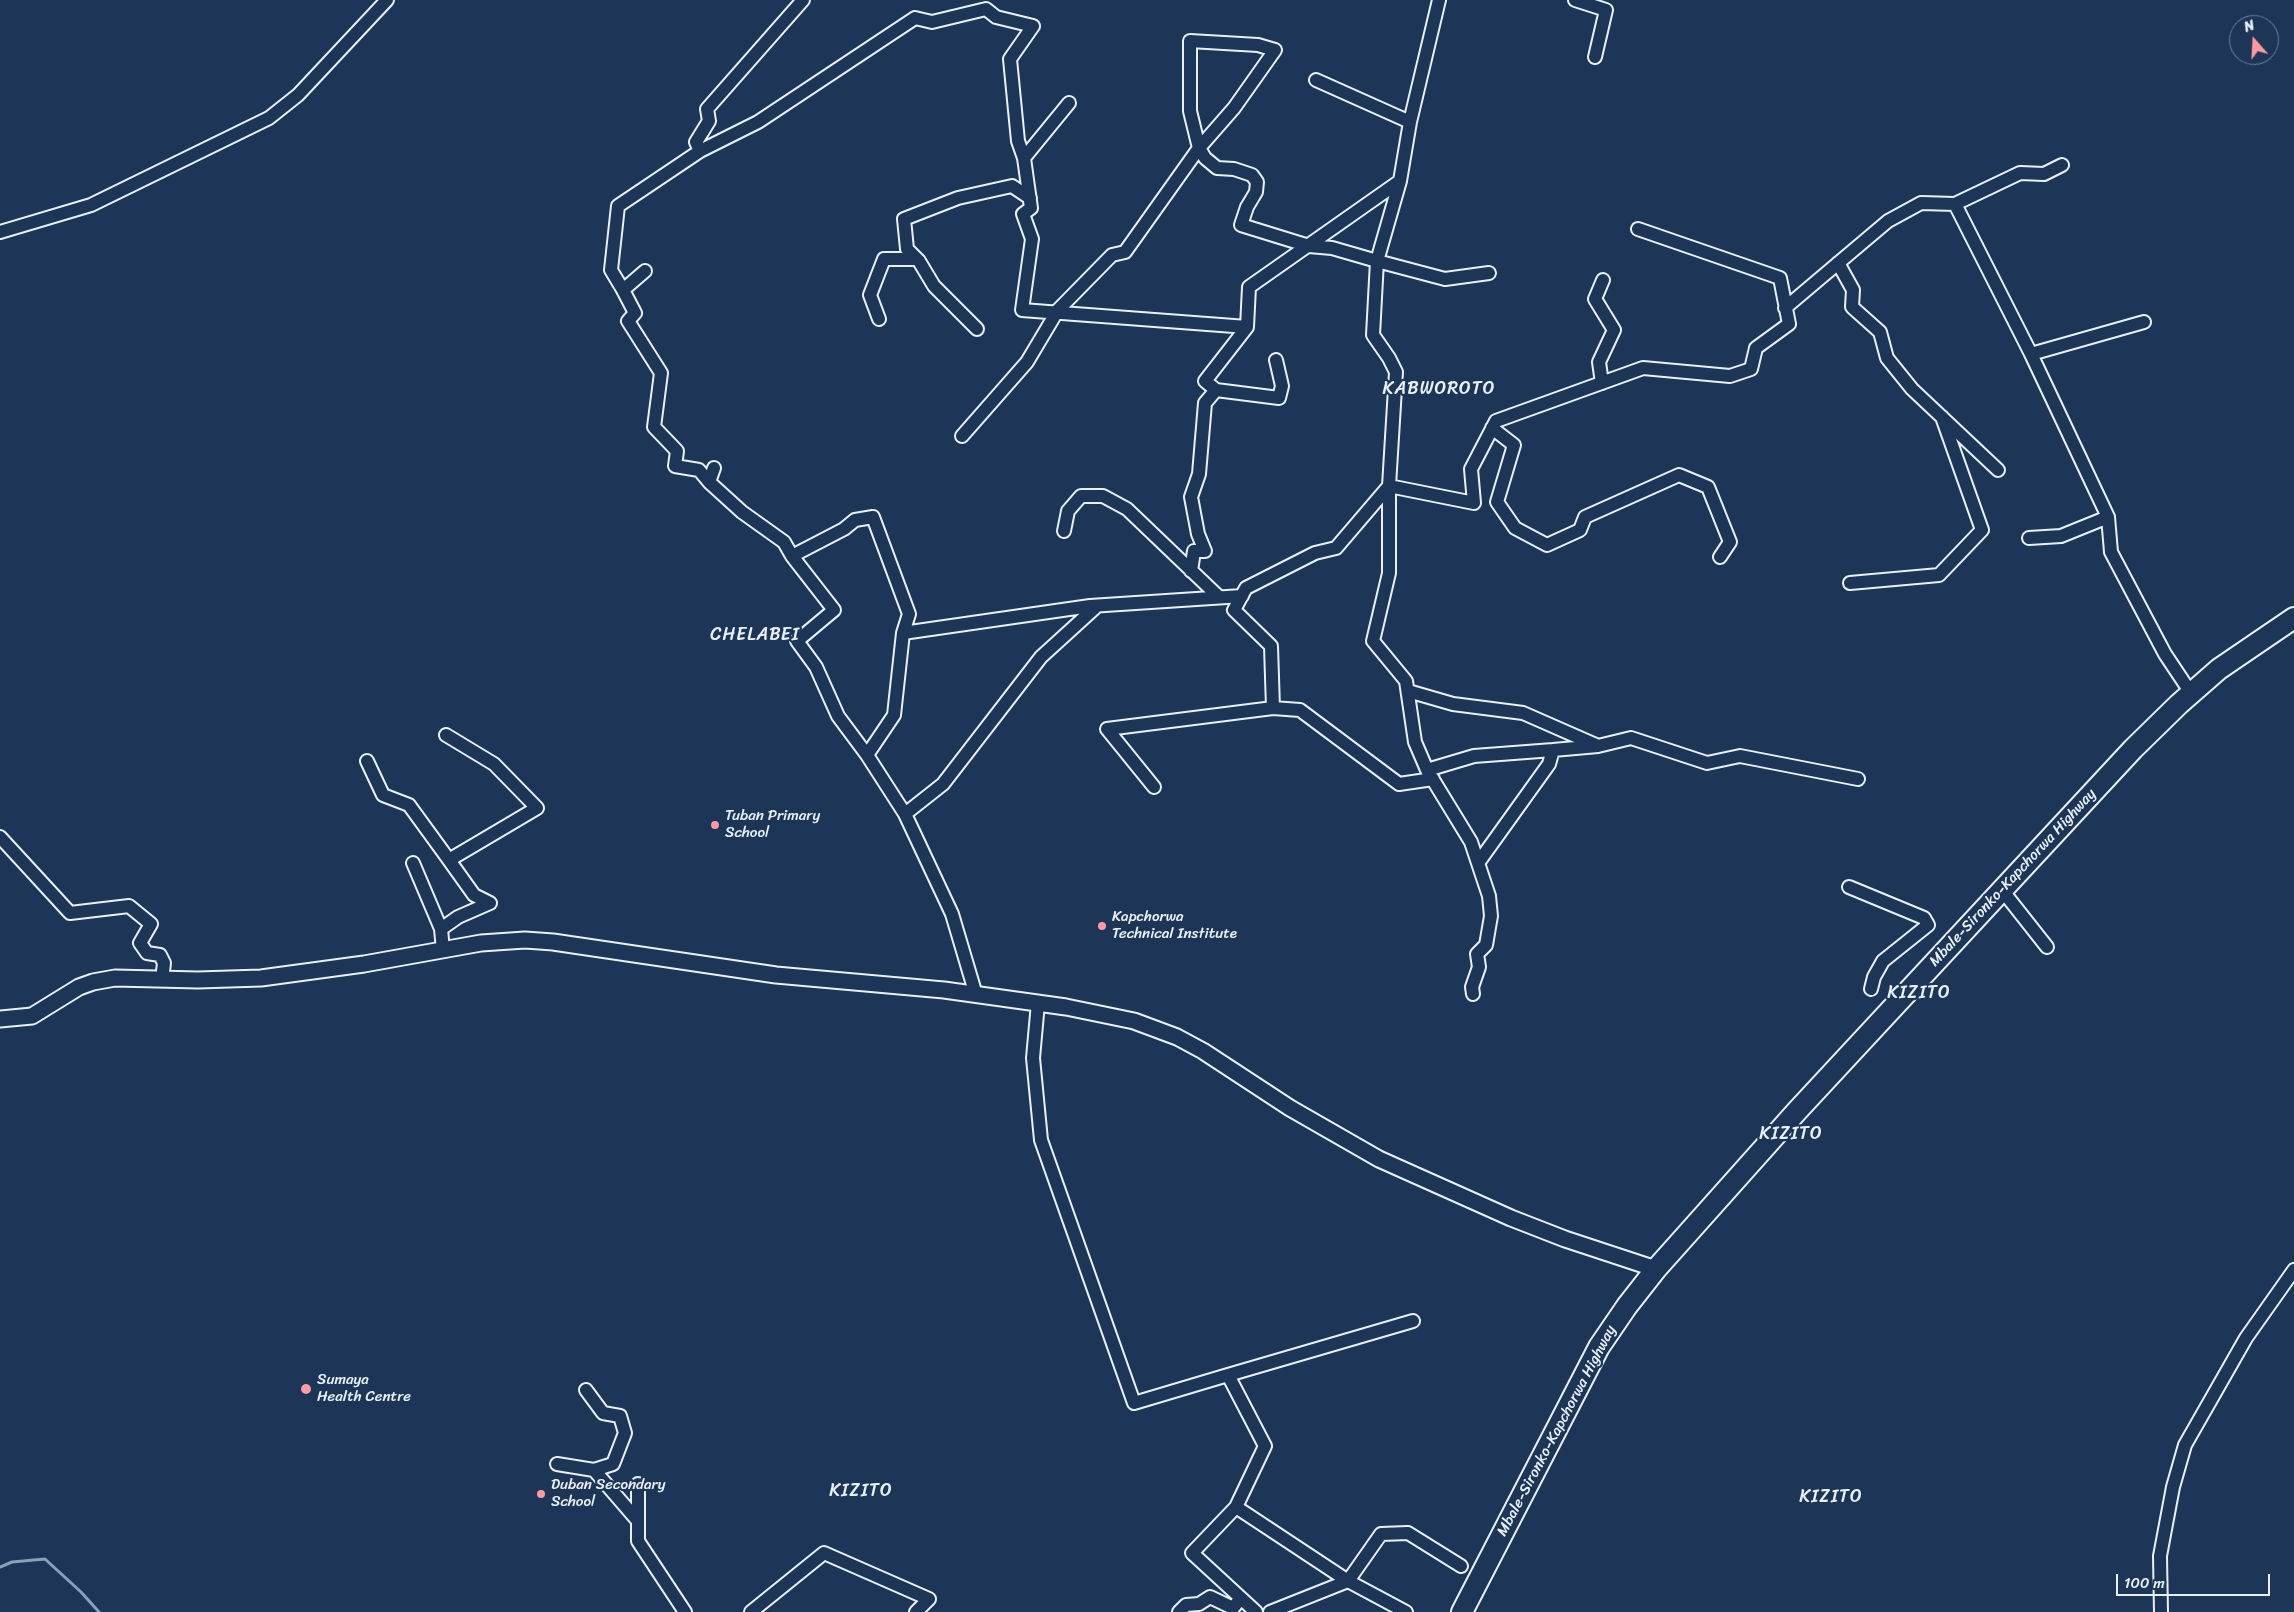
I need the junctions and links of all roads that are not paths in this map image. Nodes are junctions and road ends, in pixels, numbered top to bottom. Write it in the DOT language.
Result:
graph roads {
  1 [pos="387,0"];
  2 [pos="803,0"];
  3 [pos="1438,0"];
  4 [pos="1575,0"];
  5 [pos="1595,57"];
  6 [pos="1316,80"];
  7 [pos="1069,103"];
  8 [pos="1410,122"];
  9 [pos="1199,148"];
  10 [pos="700,151"];
  11 [pos="1024,158"];
  12 [pos="2062,164"];
  13 [pos="1400,181"];
  14 [pos="1030,198"];
  15 [pos="1955,204"];
  16 [pos="1638,230"];
  17 [pos="0,232"];
  18 [pos="1309,246"];
  19 [pos="917,259"];
  20 [pos="1377,262"];
  21 [pos="1838,263"];
  22 [pos="645,271"];
  23 [pos="1489,273"];
  24 [pos="1603,280"];
  25 [pos="623,290"];
  26 [pos="1786,308"];
  27 [pos="1056,313"];
  28 [pos="879,319"];
  29 [pos="2144,322"];
  30 [pos="1247,327"];
  31 [pos="977,329"];
  32 [pos="2031,354"];
  33 [pos="1276,360"];
  34 [pos="1602,383"];
  35 [pos="1216,390"];
  36 [pos="1942,417"];
  37 [pos="1492,428"];
  38 [pos="962,436"];
  39 [pos="714,468"];
  40 [pos="1998,470"];
  41 [pos="709,482"];
  42 [pos="1389,486"];
  43 [pos="2108,516"];
  44 [pos="1064,532"];
  45 [pos="2029,538"];
  46 [pos="792,556"];
  47 [pos="1720,557"];
  48 [pos="1191,570"];
  49 [pos="1850,582"];
  50 [pos="1242,596"];
  51 [pos="1219,597"];
  52 [pos="1097,606"];
  53 [pos="2294,618"];
  54 [pos="903,633"];
  55 [pos="1408,691"];
  56 [pos="2191,694"];
  57 [pos="1273,708"];
  58 [pos="446,735"];
  59 [pos="1598,746"];
  60 [pos="1553,750"];
  61 [pos="867,755"];
  62 [pos="367,761"];
  63 [pos="1430,775"];
  64 [pos="1858,778"];
  65 [pos="1154,787"];
  66 [pos="905,814"];
  67 [pos="0,837"];
  68 [pos="450,860"];
  69 [pos="413,863"];
  70 [pos="1478,863"];
  71 [pos="1849,887"];
  72 [pos="2002,890"];
  73 [pos="441,929"];
  74 [pos="2047,947"];
  75 [pos="443,950"];
  76 [pos="162,980"];
  77 [pos="1871,989"];
  78 [pos="1473,994"];
  79 [pos="976,995"];
  80 [pos="1038,1003"];
  81 [pos="0,1019"];
  82 [pos="1656,1269"];
  83 [pos="2294,1270"];
  84 [pos="1413,1321"];
  85 [pos="1228,1374"];
  86 [pos="586,1390"];
  87 [pos="557,1464"];
  88 [pos="594,1470"];
  89 [pos="638,1484"];
  90 [pos="1236,1507"];
  91 [pos="638,1520"];
  92 [pos="1460,1566"];
  93 [pos="1348,1581"];
  94 [pos="1241,1598"];
  95 [pos="685,1612"];
  96 [pos="751,1612"];
  97 [pos="916,1612"];
  98 [pos="1179,1612"];
  99 [pos="1256,1612"];
  100 [pos="1270,1612"];
  101 [pos="1406,1612"];
  102 [pos="1462,1612"];
  103 [pos="2161,1612"];
  1 -- 17 [label="street"];
  2 -- 10 [label="street"];
  3 -- 8 [label="street"];
  4 -- 5 [label="street"];
  6 -- 8 [label="street"];
  7 -- 11 [label="street"];
  8 -- 13 [label="street"];
  9 -- 9 [label="street"];
  9 -- 18 [label="street"];
  9 -- 27 [label="street"];
  10 -- 11 [label="street"];
  10 -- 25 [label="street"];
  11 -- 14 [label="street"];
  12 -- 15 [label="street"];
  13 -- 18 [label="street"];
  13 -- 20 [label="street"];
  14 -- 19 [label="street"];
  14 -- 27 [label="street"];
  15 -- 21 [label="street"];
  15 -- 32 [label="street"];
  16 -- 26 [label="street"];
  18 -- 20 [label="street"];
  18 -- 30 [label="street"];
  19 -- 28 [label="street"];
  19 -- 31 [label="street"];
  20 -- 23 [label="street"];
  20 -- 42 [label="street"];
  21 -- 26 [label="street"];
  21 -- 36 [label="street"];
  22 -- 25 [label="street"];
  24 -- 34 [label="street"];
  25 -- 41 [label="street"];
  26 -- 34 [label="street"];
  27 -- 30 [label="street"];
  27 -- 38 [label="street"];
  29 -- 32 [label="street"];
  30 -- 35 [label="street"];
  32 -- 43 [label="street"];
  33 -- 35 [label="street"];
  34 -- 37 [label="street"];
  35 -- 48 [label="street"];
  36 -- 40 [label="street"];
  36 -- 49 [label="street"];
  37 -- 42 [label="street"];
  37 -- 47 [label="street"];
  39 -- 41 [label="street"];
  41 -- 46 [label="street"];
  42 -- 50 [label="street"];
  42 -- 55 [label="street"];
  43 -- 45 [label="street"];
  43 -- 56 [label="street"];
  44 -- 48 [label="street"];
  46 -- 54 [label="street"];
  46 -- 61 [label="street"];
  48 -- 51 [label="street"];
  50 -- 51 [label="street"];
  50 -- 57 [label="street"];
  51 -- 52 [label="street"];
  52 -- 54 [label="street"];
  52 -- 66 [label="street"];
  53 -- 56 [label="main road, Mbale-Sironko-Kapchorwa Highway"];
  54 -- 61 [label="street"];
  55 -- 59 [label="street"];
  55 -- 63 [label="street"];
  56 -- 72 [label="main road, Mbale-Sironko-Kapchorwa Highway"];
  57 -- 63 [label="street"];
  57 -- 65 [label="street"];
  58 -- 68 [label="street"];
  59 -- 60 [label="street"];
  59 -- 64 [label="street"];
  60 -- 63 [label="street"];
  60 -- 70 [label="street"];
  61 -- 66 [label="street"];
  62 -- 68 [label="street"];
  63 -- 70 [label="street"];
  66 -- 79 [label="street"];
  67 -- 76 [label="street"];
  68 -- 73 [label="street"];
  69 -- 73 [label="street"];
  70 -- 78 [label="street"];
  71 -- 77 [label="street"];
  72 -- 74 [label="street"];
  72 -- 82 [label="main road, Mbale-Sironko-Kapchorwa Highway"];
  73 -- 75 [label="street"];
  75 -- 76 [label="street"];
  75 -- 79 [label="street"];
  76 -- 81 [label="street"];
  79 -- 80 [label="street"];
  80 -- 82 [label="street"];
  80 -- 85 [label="street"];
  82 -- 102 [label="main road, Mbale-Sironko-Kapchorwa Highway"];
  83 -- 103 [label="street"];
  84 -- 85 [label="street"];
  85 -- 90 [label="street"];
  86 -- 88 [label="street"];
  87 -- 88 [label="street"];
  88 -- 91 [label="street"];
  89 -- 91 [label="street"];
  90 -- 93 [label="street"];
  90 -- 94 [label="street"];
  91 -- 95 [label="street"];
  92 -- 93 [label="street"];
  93 -- 100 [label="street"];
  93 -- 101 [label="street"];
  94 -- 98 [label="street"];
  94 -- 99 [label="street"];
  96 -- 97 [label="street"];
}
